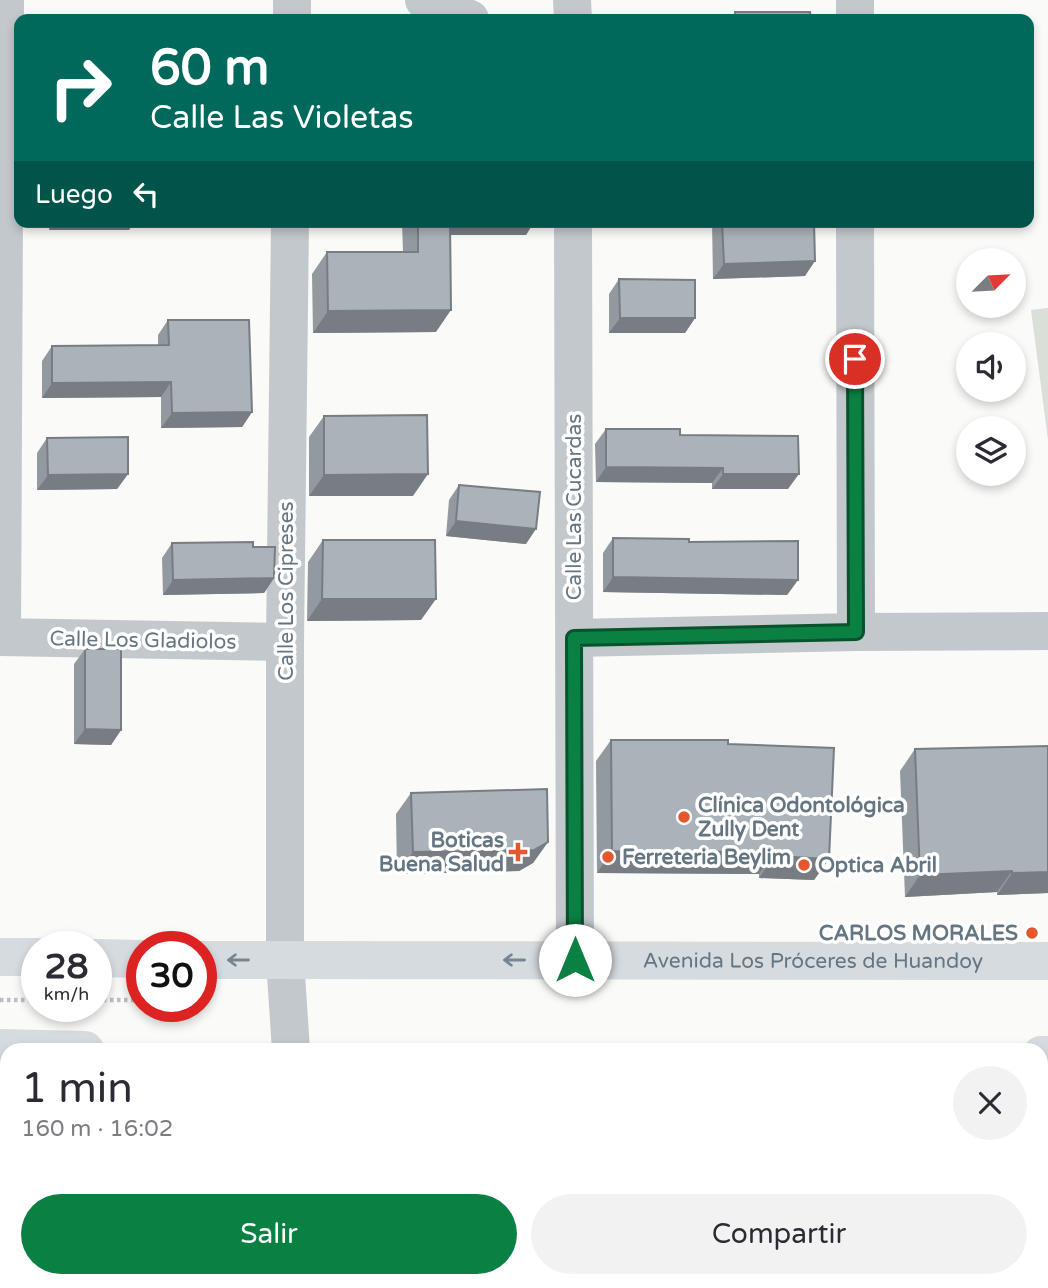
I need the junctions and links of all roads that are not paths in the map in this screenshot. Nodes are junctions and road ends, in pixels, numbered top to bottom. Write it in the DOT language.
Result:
graph roads {
  1 [pos="5,0"];
  2 [pos="424,0"];
  3 [pos="458,14"];
  4 [pos="290,228"];
  5 [pos="573,228"];
  6 [pos="855,228"];
  7 [pos="1048,631"];
  8 [pos="856,632"];
  9 [pos="1,637"];
  10 [pos="574,638"];
  11 [pos="285,642"];
  12 [pos="0,957"];
  13 [pos="21,957"];
  14 [pos="217,960"];
  15 [pos="285,960"];
  16 [pos="575,960"];
  17 [pos="1048,961"];
  18 [pos="291,1043"];
  1 -- 9 [label="street"];
  2 -- 3 [label="street"];
  4 -- 11 [label="street, Calle Los Cipreses"];
  5 -- 10 [label="street, Calle Las Cucardas"];
  6 -- 8 [label="street"];
  7 -- 8 [label="street"];
  8 -- 10 [label="street"];
  9 -- 11 [label="street, Calle Los Gladiolos"];
  10 -- 16 [label="street, Calle Las Cucardas"];
  11 -- 15 [label="street, Calle Los Cipreses"];
  12 -- 13 [label="main road"];
  15 -- 14 [label="main road, Avenida Los Próceres de Huandoy, one-way"];
  16 -- 15 [label="main road, Avenida Los Próceres de Huandoy, one-way"];
  15 -- 18 [label="street, Calle Los Cipreses"];
  16 -- 17 [label="main road, Avenida Los Próceres de Huandoy"];
}
